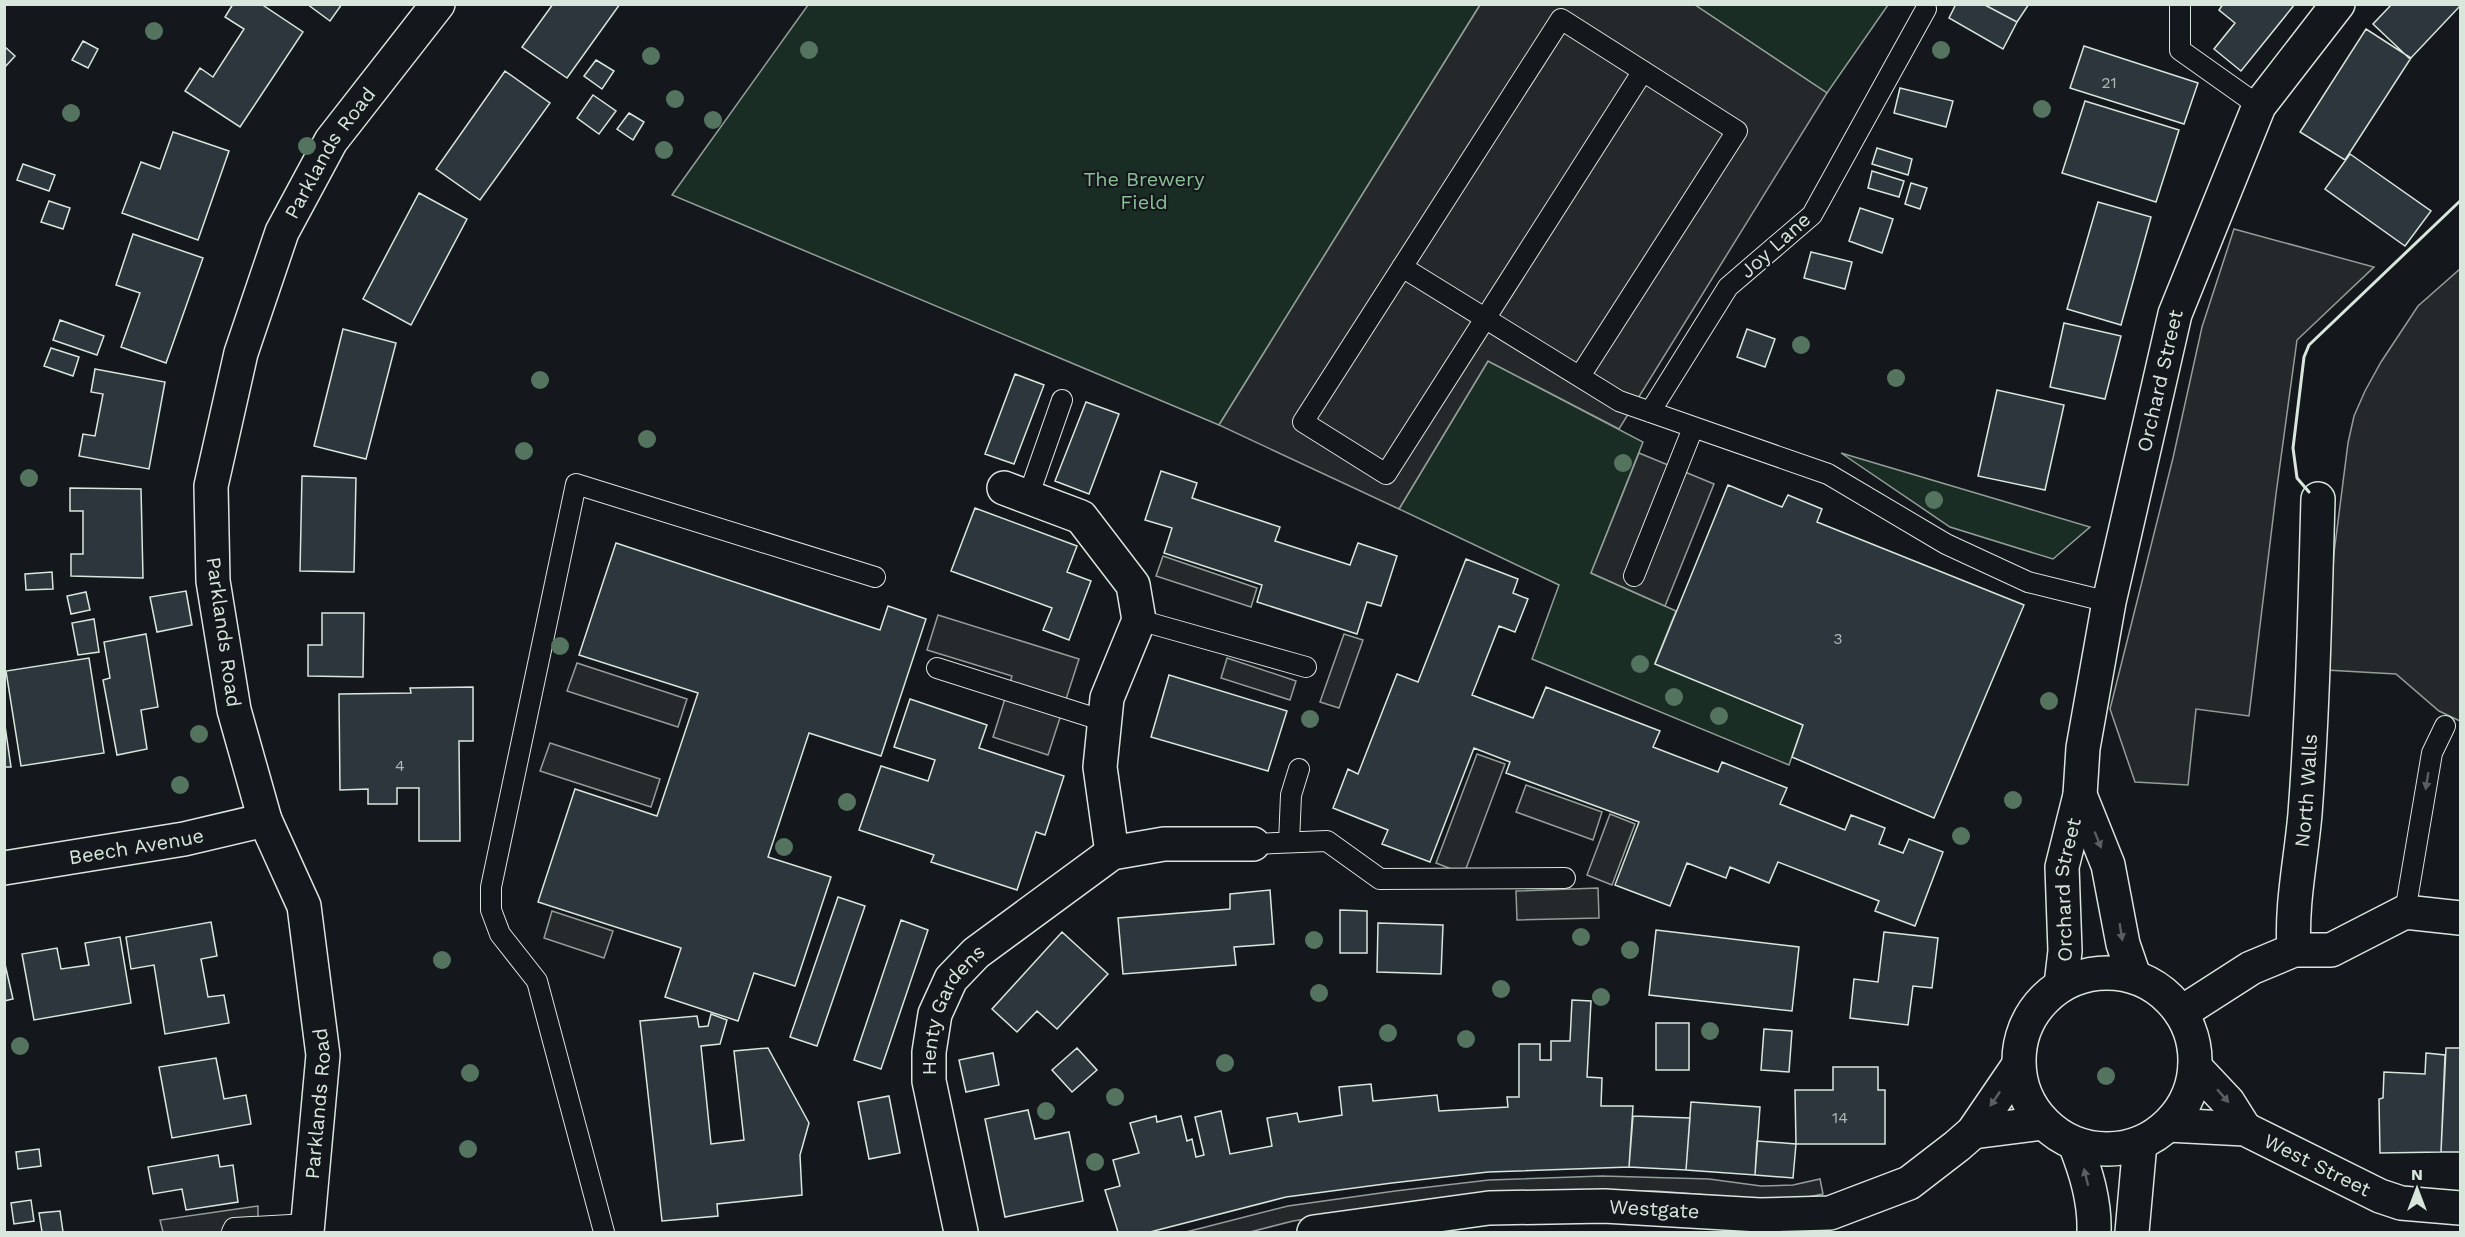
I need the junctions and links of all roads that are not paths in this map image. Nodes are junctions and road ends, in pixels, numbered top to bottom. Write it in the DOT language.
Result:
graph roads {
  1 [pos="438,4"];
  2 [pos="2180,4"];
  3 [pos="2338,4"];
  4 [pos="1926,9"];
  5 [pos="1643,71"];
  6 [pos="2259,106"];
  7 [pos="1402,267"];
  8 [pos="1485,318"];
  9 [pos="1580,376"];
  10 [pos="1062,400"];
  11 [pos="1650,412"];
  12 [pos="1693,428"];
  13 [pos="1016,492"];
  14 [pos="2318,500"];
  15 [pos="1634,576"];
  16 [pos="875,577"];
  17 [pos="2109,602"];
  18 [pos="1139,620"];
  19 [pos="1306,667"];
  20 [pos="937,668"];
  21 [pos="1104,721"];
  22 [pos="2445,726"];
  23 [pos="1299,769"];
  24 [pos="2080,795"];
  25 [pos="266,820"];
  26 [pos="1289,842"];
  27 [pos="1253,843"];
  28 [pos="1112,853"];
  29 [pos="4,868"];
  30 [pos="1565,879"];
  31 [pos="2405,912"];
  32 [pos="2460,918"];
  33 [pos="2294,950"];
  34 [pos="2134,976"];
  35 [pos="2061,985"];
  36 [pos="2181,1013"];
  37 [pos="2018,1066"];
  38 [pos="2195,1067"];
  39 [pos="2043,1123"];
  40 [pos="2168,1125"];
  41 [pos="2245,1129"];
  42 [pos="1973,1132"];
  43 [pos="2140,1143"];
  44 [pos="2075,1144"];
  45 [pos="2460,1208"];
  46 [pos="308,1228"];
  47 [pos="232,1233"];
  48 [pos="604,1233"];
  49 [pos="961,1233"];
  50 [pos="1314,1233"];
  51 [pos="2094,1233"];
  52 [pos="2132,1233"];
  1 -- 25 [label="street, Parklands Road"];
  2 -- 6 [label="lane"];
  3 -- 6 [label="street, Orchard Street"];
  4 -- 11 [label="lane, Joy Lane"];
  5 -- 7 [label="lane"];
  5 -- 8 [label="lane"];
  5 -- 9 [label="lane"];
  6 -- 17 [label="street, Orchard Street"];
  7 -- 8 [label="lane"];
  7 -- 8 [label="lane"];
  8 -- 9 [label="lane"];
  9 -- 11 [label="lane"];
  10 -- 13 [label="lane"];
  11 -- 12 [label="lane"];
  12 -- 15 [label="lane"];
  12 -- 17 [label="lane"];
  13 -- 18 [label="street"];
  14 -- 33 [label="street, North Walls"];
  16 -- 48 [label="lane"];
  17 -- 24 [label="street, Orchard Street"];
  18 -- 19 [label="lane"];
  18 -- 21 [label="street"];
  20 -- 21 [label="lane"];
  21 -- 28 [label="street"];
  22 -- 31 [label="lane, one-way"];
  23 -- 26 [label="lane"];
  24 -- 34 [label="street, Orchard Street, one-way"];
  24 -- 35 [label="street, Orchard Street"];
  25 -- 29 [label="street, Beech Avenue"];
  25 -- 46 [label="street, Parklands Road"];
  26 -- 27 [label="lane"];
  26 -- 30 [label="lane"];
  27 -- 28 [label="street, Henty Gardens"];
  28 -- 49 [label="street, Henty Gardens"];
  31 -- 32 [label="street"];
  31 -- 33 [label="street"];
  33 -- 36 [label="street"];
  34 -- 35 [label="street"];
  34 -- 36 [label="street"];
  35 -- 37 [label="street"];
  36 -- 38 [label="street"];
  37 -- 39 [label="street"];
  37 -- 42 [label="street, Westgate, one-way"];
  38 -- 40 [label="street"];
  38 -- 41 [label="street, West Street, one-way"];
  39 -- 42 [label="street"];
  39 -- 44 [label="street"];
  40 -- 41 [label="street, West Street"];
  40 -- 43 [label="street"];
  41 -- 45 [label="street, West Street"];
  42 -- 50 [label="street, Westgate"];
  43 -- 44 [label="street"];
  43 -- 52 [label="street"];
  51 -- 44 [label="street, one-way"];
  46 -- 47 [label="lane"];
}
